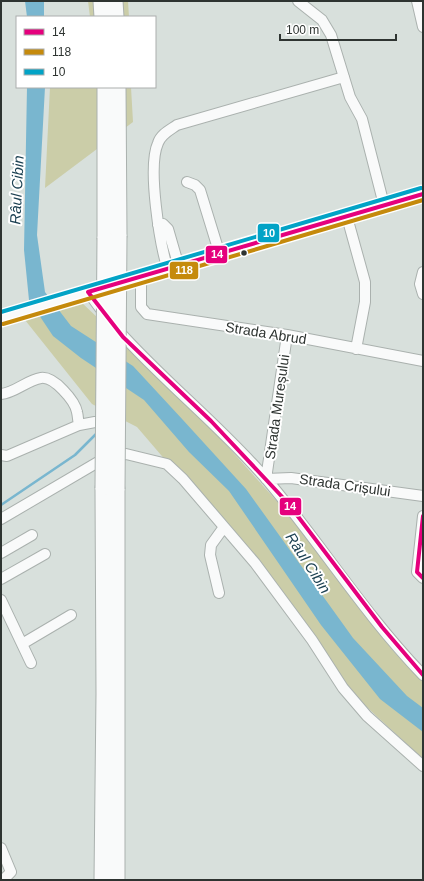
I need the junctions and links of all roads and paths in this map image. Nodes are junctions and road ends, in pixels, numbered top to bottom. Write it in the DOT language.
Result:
graph roads {
  1 [pos="101,1"];
  2 [pos="115,1"];
  3 [pos="298,1"];
  4 [pos="417,1"];
  5 [pos="102,16"];
  6 [pos="116,16"];
  7 [pos="423,27"];
  8 [pos="344,77"];
  9 [pos="104,88"];
  10 [pos="118,88"];
  11 [pos="187,182"];
  12 [pos="423,194"];
  13 [pos="384,205"];
  14 [pos="347,216"];
  15 [pos="112,237"];
  16 [pos="220,255"];
  17 [pos="173,269"];
  18 [pos="423,272"];
  19 [pos="141,277"];
  20 [pos="84,294"];
  21 [pos="423,294"];
  22 [pos="1,318"];
  23 [pos="287,335"];
  24 [pos="356,349"];
  25 [pos="423,361"];
  26 [pos="1,394"];
  27 [pos="95,422"];
  28 [pos="79,425"];
  29 [pos="1,455"];
  30 [pos="266,479"];
  31 [pos="110,488"];
  32 [pos="423,496"];
  33 [pos="423,516"];
  34 [pos="1,519"];
  35 [pos="224,527"];
  36 [pos="32,535"];
  37 [pos="1,553"];
  38 [pos="44,554"];
  39 [pos="422,578"];
  40 [pos="1,579"];
  41 [pos="219,593"];
  42 [pos="1,600"];
  43 [pos="71,615"];
  44 [pos="22,644"];
  45 [pos="31,664"];
  46 [pos="423,675"];
  47 [pos="423,766"];
  48 [pos="1,848"];
  49 [pos="2,880"];
  50 [pos="102,880"];
  51 [pos="117,880"];
  1 -- 5 [label="highway"];
  2 -- 6 [label="highway"];
  3 -- 8 [label="street"];
  4 -- 7 [label="street"];
  8 -- 13 [label="street"];
  8 -- 17 [label="street"];
  9 -- 15 [label="highway"];
  10 -- 15 [label="highway"];
  11 -- 16 [label="street"];
  12 -- 13 [label="main road"];
  13 -- 14 [label="main road"];
  14 -- 16 [label="main road"];
  14 -- 24 [label="street"];
  15 -- 31 [label="highway, bridge"];
  16 -- 17 [label="main road"];
  17 -- 19 [label="main road"];
  18 -- 21 [label="street"];
  19 -- 20 [label="main road"];
  19 -- 23 [label="street, Strada Abrud"];
  20 -- 22 [label="main road"];
  20 -- 30 [label="street"];
  23 -- 24 [label="street, Strada Abrud"];
  23 -- 30 [label="street, Strada Mureșului"];
  24 -- 25 [label="street, Strada Abrud"];
  26 -- 28 [label="street"];
  27 -- 28 [label="street"];
  28 -- 29 [label="street"];
  30 -- 32 [label="street, Strada Crișului"];
  30 -- 46 [label="street"];
  31 -- 50 [label="highway"];
  31 -- 51 [label="highway"];
  33 -- 39 [label="street"];
  34 -- 35 [label="street"];
  35 -- 41 [label="street"];
  35 -- 47 [label="street"];
  36 -- 37 [label="street"];
  38 -- 40 [label="street"];
  42 -- 44 [label="street"];
  43 -- 44 [label="street"];
  44 -- 45 [label="street"];
  48 -- 49 [label="street"];
}
